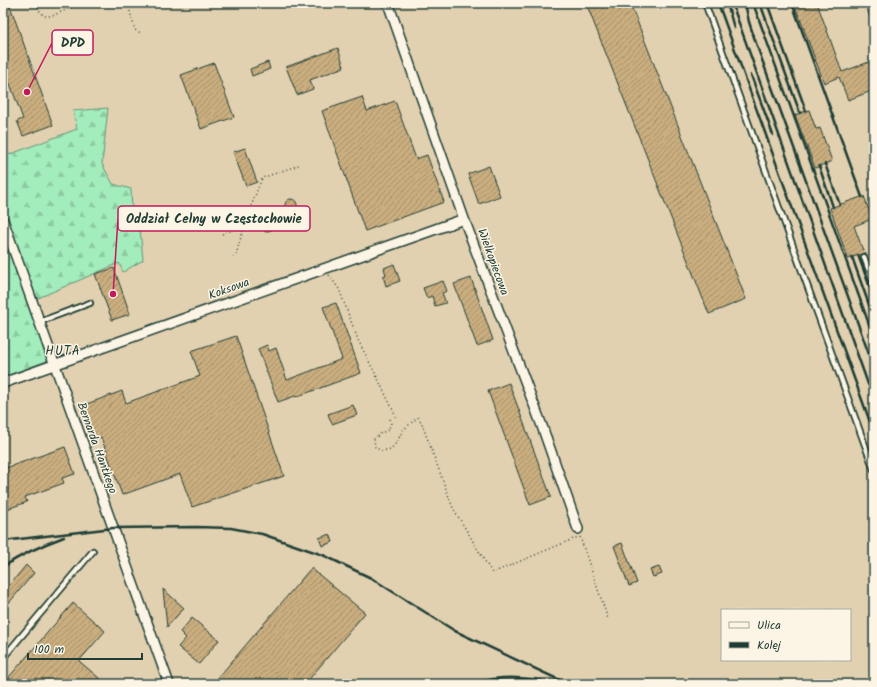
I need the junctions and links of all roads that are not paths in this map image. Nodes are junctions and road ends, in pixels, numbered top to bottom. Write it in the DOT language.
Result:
graph roads {
  1 [pos="388,3"];
  2 [pos="705,3"];
  3 [pos="464,219"];
  4 [pos="3,220"];
  5 [pos="864,257"];
  6 [pos="874,284"];
  7 [pos="90,303"];
  8 [pos="39,322"];
  9 [pos="54,365"];
  10 [pos="3,383"];
  11 [pos="874,470"];
  12 [pos="578,529"];
  13 [pos="93,551"];
  14 [pos="3,658"];
  15 [pos="169,684"];
  1 -- 3 [label="street, Wielkopiecowa"];
  2 -- 11 [label="lane"];
  3 -- 9 [label="street, Koksowa"];
  3 -- 12 [label="street, Wielkopiecowa"];
  4 -- 8 [label="street, Bernarda Hantkego"];
  5 -- 6 [label="lane"];
  7 -- 8 [label="lane"];
  8 -- 9 [label="street, Bernarda Hantkego"];
  9 -- 10 [label="street, Koksowa"];
  9 -- 15 [label="street, Bernarda Hantkego"];
  13 -- 14 [label="lane"];
}
